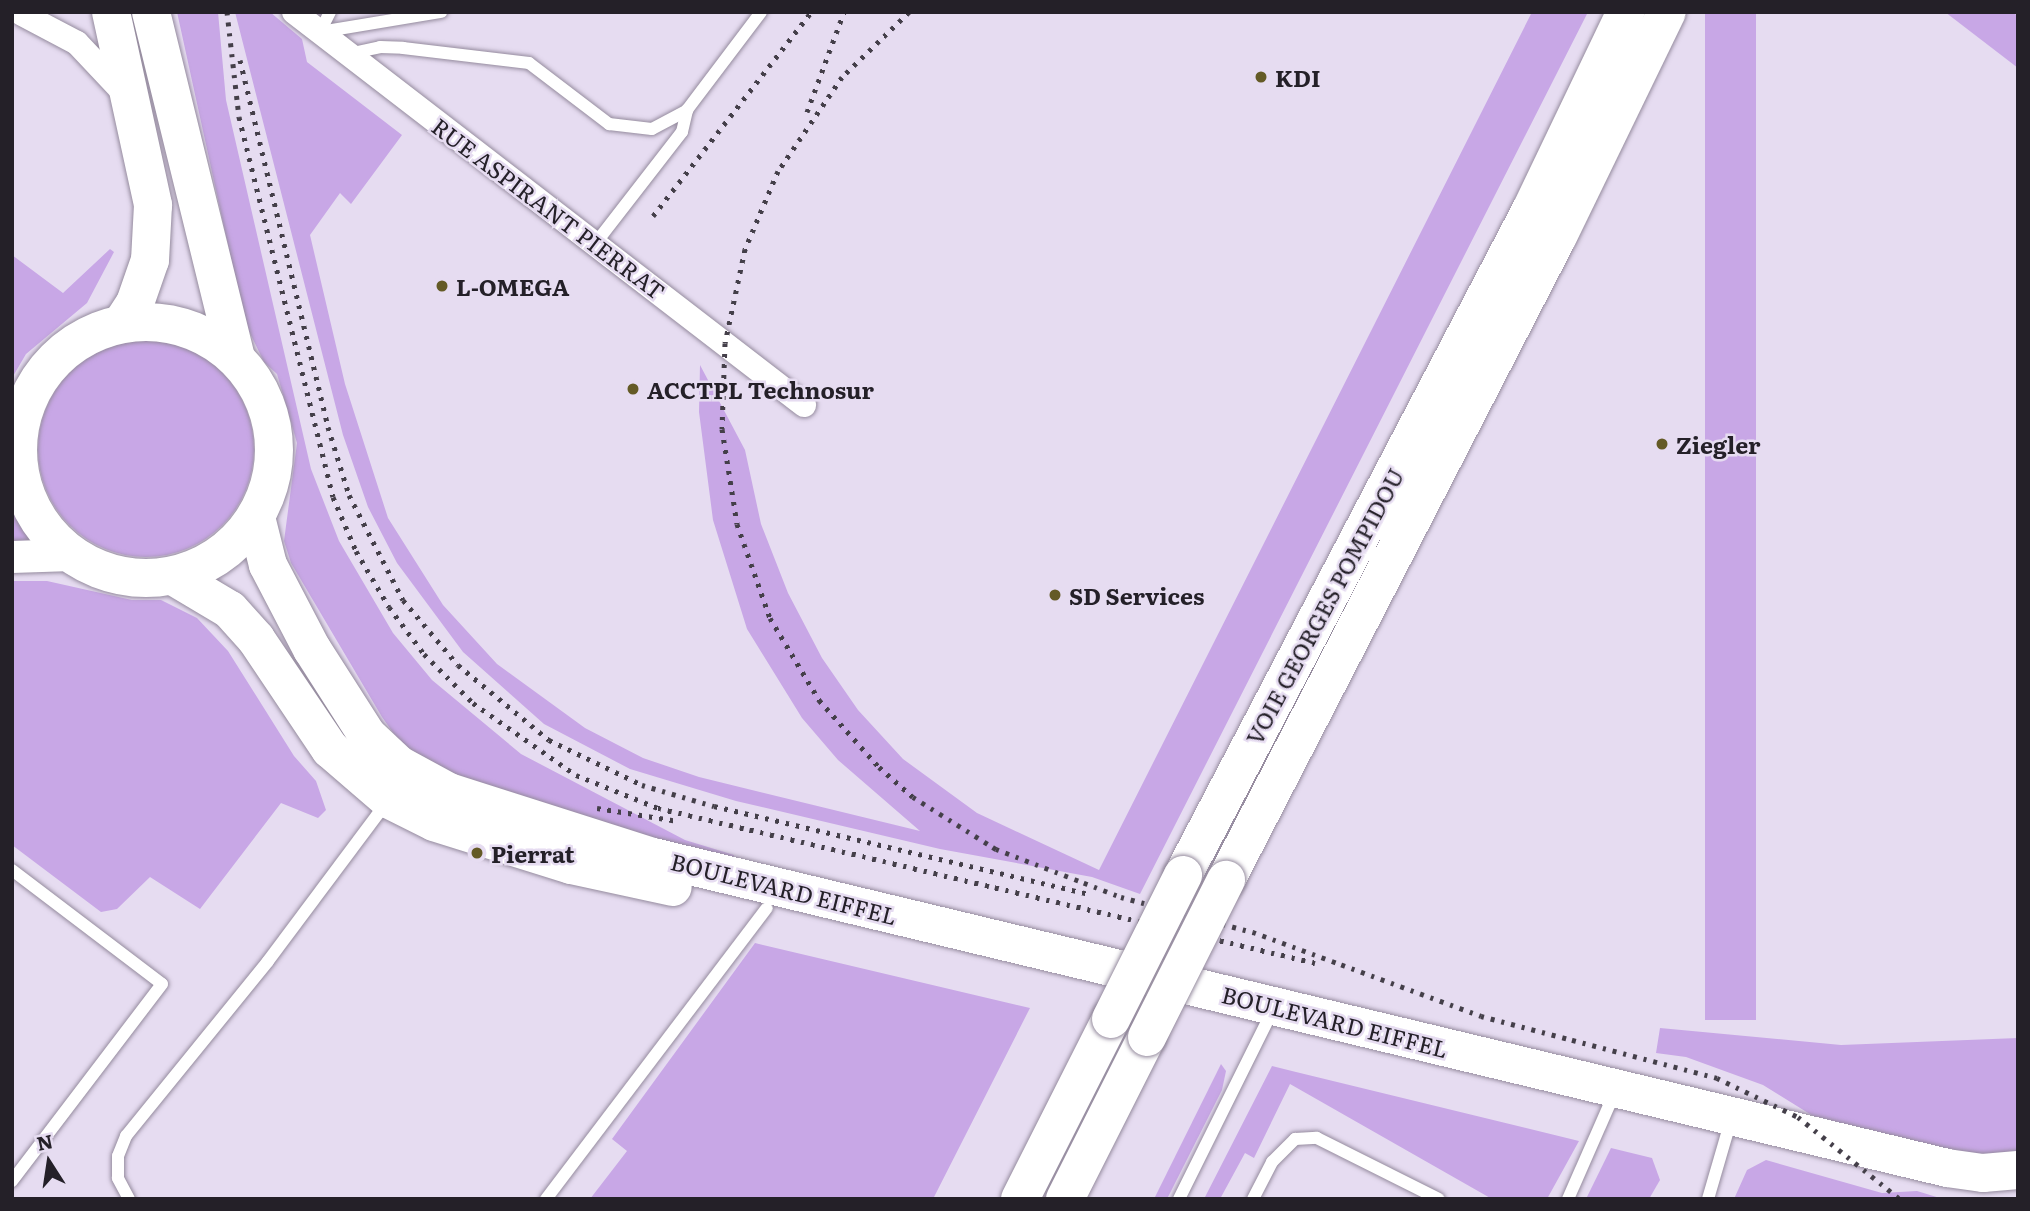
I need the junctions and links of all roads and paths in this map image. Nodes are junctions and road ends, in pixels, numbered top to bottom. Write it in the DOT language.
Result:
graph roads {
  1 [pos="111,12"];
  2 [pos="151,12"];
  3 [pos="294,12"];
  4 [pos="441,12"];
  5 [pos="761,12"];
  6 [pos="1626,12"];
  7 [pos="1667,12"];
  8 [pos="24,13"];
  9 [pos="325,22"];
  10 [pos="348,54"];
  11 [pos="133,103"];
  12 [pos="687,110"];
  13 [pos="596,244"];
  14 [pos="122,323"];
  15 [pos="236,357"];
  16 [pos="804,405"];
  17 [pos="16,426"];
  18 [pos="256,517"];
  19 [pos="72,555"];
  20 [pos="12,557"];
  21 [pos="173,576"];
  22 [pos="376,746"];
  23 [pos="419,796"];
  24 [pos="12,870"];
  25 [pos="767,908"];
  26 [pos="1270,1017"];
  27 [pos="1614,1099"];
  28 [pos="1730,1127"];
  29 [pos="2018,1170"];
  30 [pos="12,1181"];
  31 [pos="2018,1191"];
  32 [pos="129,1199"];
  33 [pos="547,1199"];
  34 [pos="1020,1199"];
  35 [pos="1065,1199"];
  36 [pos="1180,1199"];
  37 [pos="1253,1199"];
  38 [pos="1439,1199"];
  39 [pos="1567,1199"];
  40 [pos="1708,1199"];
  41 [pos="1965,1199"];
  42 [pos="2014,1199"];
  1 -- 11 [label="main road"];
  2 -- 15 [label="main road"];
  3 -- 9 [label="street, RUE ASPIRANT PIERRAT"];
  4 -- 9 [label="lane"];
  5 -- 12 [label="lane"];
  6 -- 34 [label="main road, VOIE GEORGES POMPIDOU, bridge"];
  7 -- 35 [label="main road, VOIE GEORGES POMPIDOU, bridge"];
  8 -- 11 [label="street"];
  9 -- 10 [label="street, RUE ASPIRANT PIERRAT"];
  10 -- 12 [label="lane"];
  10 -- 13 [label="street, RUE ASPIRANT PIERRAT"];
  11 -- 14 [label="main road"];
  12 -- 13 [label="lane"];
  13 -- 16 [label="street, RUE ASPIRANT PIERRAT"];
  14 -- 15 [label="main road"];
  14 -- 17 [label="main road"];
  15 -- 18 [label="main road"];
  17 -- 19 [label="main road"];
  18 -- 21 [label="main road"];
  18 -- 22 [label="main road"];
  19 -- 20 [label="street"];
  19 -- 21 [label="main road"];
  21 -- 23 [label="main road"];
  22 -- 23 [label="lane"];
  22 -- 23 [label="main road"];
  23 -- 25 [label="main road"];
  23 -- 26 [label="main road, BOULEVARD EIFFEL"];
  23 -- 32 [label="lane"];
  24 -- 30 [label="lane"];
  25 -- 26 [label="main road"];
  25 -- 33 [label="lane"];
  26 -- 27 [label="main road, BOULEVARD EIFFEL"];
  26 -- 36 [label="lane"];
  27 -- 28 [label="main road, BOULEVARD EIFFEL"];
  27 -- 39 [label="lane"];
  28 -- 29 [label="main road, BOULEVARD EIFFEL"];
  28 -- 40 [label="lane"];
  28 -- 41 [label="main road, BOULEVARD EIFFEL"];
  31 -- 42 [label="main road"];
  37 -- 38 [label="lane"];
}
